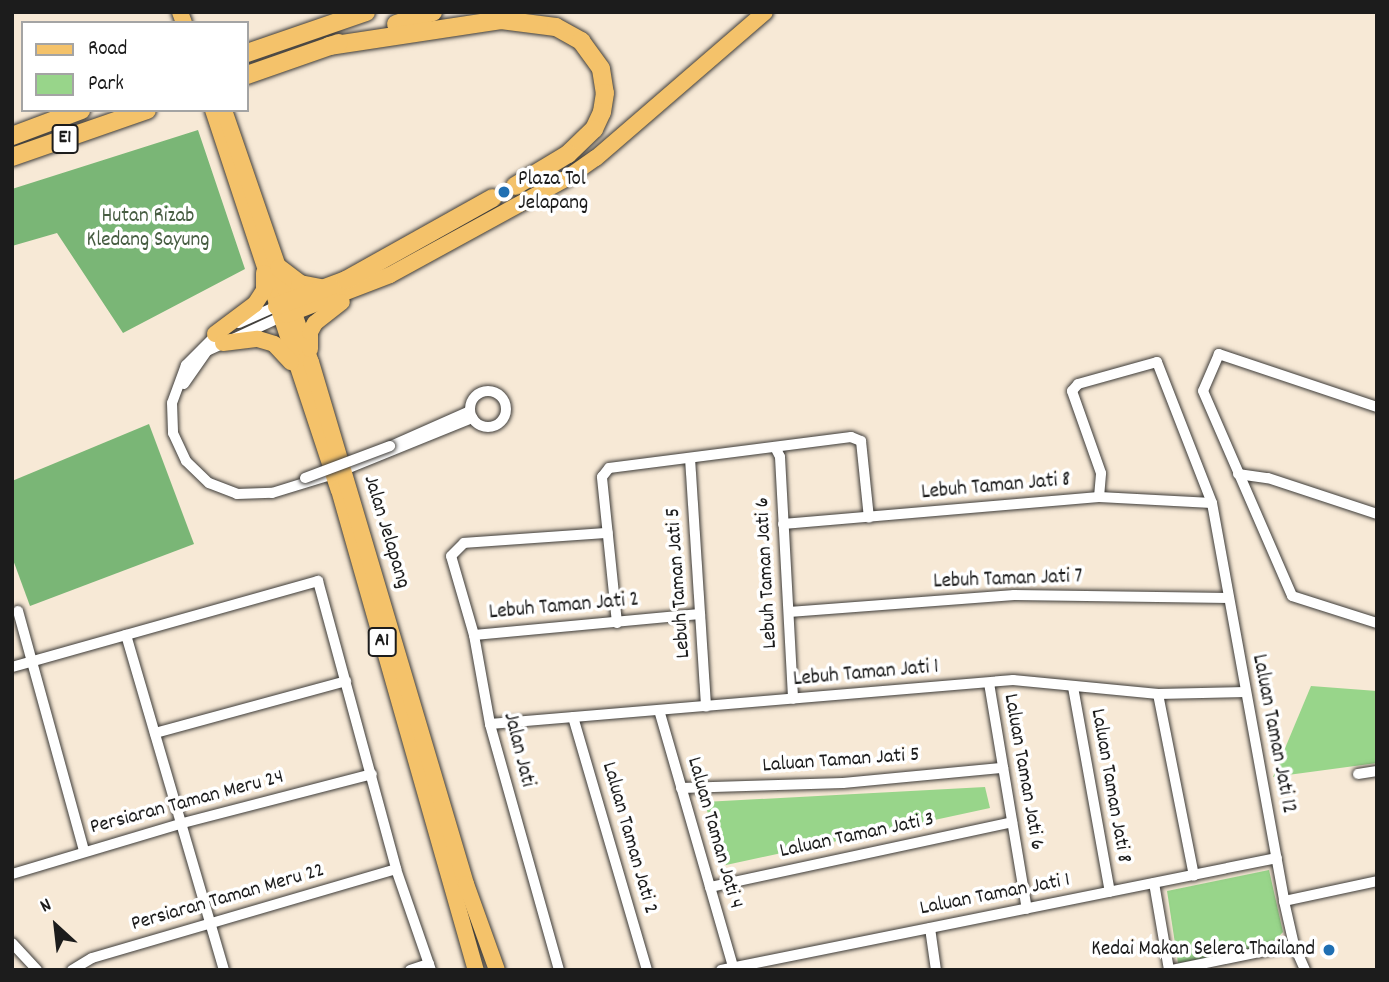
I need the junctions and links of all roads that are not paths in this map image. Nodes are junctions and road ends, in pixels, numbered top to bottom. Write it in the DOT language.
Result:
graph roads {
  1 [pos="366,12"];
  2 [pos="433,12"];
  3 [pos="765,12"];
  4 [pos="329,46"];
  5 [pos="248,53"];
  6 [pos="248,75"];
  7 [pos="76,112"];
  8 [pos="142,112"];
  9 [pos="214,112"];
  10 [pos="225,112"];
  11 [pos="12,136"];
  12 [pos="12,158"];
  13 [pos="515,186"];
  14 [pos="493,198"];
  15 [pos="271,266"];
  16 [pos="365,287"];
  17 [pos="326,289"];
  18 [pos="286,309"];
  19 [pos="219,338"];
  20 [pos="305,367"];
  21 [pos="1377,407"];
  22 [pos="775,447"];
  23 [pos="690,458"];
  24 [pos="1238,474"];
  25 [pos="1099,497"];
  26 [pos="1212,503"];
  27 [pos="1377,514"];
  28 [pos="869,518"];
  29 [pos="783,524"];
  30 [pos="608,533"];
  31 [pos="1229,598"];
  32 [pos="18,611"];
  33 [pos="789,612"];
  34 [pos="700,614"];
  35 [pos="617,623"];
  36 [pos="1377,623"];
  37 [pos="126,635"];
  38 [pos="474,635"];
  39 [pos="32,662"];
  40 [pos="12,667"];
  41 [pos="346,681"];
  42 [pos="989,683"];
  43 [pos="1073,687"];
  44 [pos="1246,692"];
  45 [pos="1158,694"];
  46 [pos="793,699"];
  47 [pos="706,706"];
  48 [pos="659,710"];
  49 [pos="573,717"];
  50 [pos="490,724"];
  51 [pos="155,733"];
  52 [pos="1003,768"];
  53 [pos="1377,771"];
  54 [pos="372,774"];
  55 [pos="1358,774"];
  56 [pos="681,788"];
  57 [pos="183,822"];
  58 [pos="1012,822"];
  59 [pos="83,851"];
  60 [pos="1277,858"];
  61 [pos="396,869"];
  62 [pos="12,874"];
  63 [pos="1194,875"];
  64 [pos="1377,881"];
  65 [pos="1154,883"];
  66 [pos="710,887"];
  67 [pos="1110,892"];
  68 [pos="1284,901"];
  69 [pos="1027,909"];
  70 [pos="212,922"];
  71 [pos="930,928"];
  72 [pos="12,943"];
  73 [pos="1294,944"];
  74 [pos="430,967"];
  75 [pos="733,967"];
  76 [pos="37,970"];
  77 [pos="72,970"];
  78 [pos="224,970"];
  79 [pos="410,970"];
  80 [pos="476,970"];
  81 [pos="497,970"];
  82 [pos="559,970"];
  83 [pos="647,970"];
  84 [pos="721,970"];
  85 [pos="936,970"];
  86 [pos="1171,970"];
  87 [pos="1305,970"];
  1 -- 5 [label="highway"];
  2 -- 4 [label="highway"];
  3 -- 16 [label="main road"];
  4 -- 6 [label="highway"];
  4 -- 13 [label="highway"];
  7 -- 11 [label="highway, E1"];
  8 -- 12 [label="highway, E1"];
  9 -- 15 [label="main road, Jalan Jelapang / A1"];
  10 -- 15 [label="main road, Jalan Jelapang / A1"];
  14 -- 17 [label="highway"];
  15 -- 17 [label="highway"];
  15 -- 18 [label="main road, Jalan Jelapang / A1"];
  15 -- 19 [label="main road"];
  16 -- 18 [label="main road"];
  16 -- 20 [label="main road"];
  17 -- 18 [label="highway"];
  18 -- 19 [label="street"];
  18 -- 20 [label="main road, Jalan Jelapang / A1"];
  19 -- 19 [label="street, bridge"];
  19 -- 20 [label="main road"];
  20 -- 80 [label="main road, Jalan Jelapang / A1"];
  20 -- 81 [label="main road, Jalan Jelapang / A1"];
  21 -- 24 [label="street"];
  22 -- 23 [label="street"];
  22 -- 28 [label="street"];
  22 -- 29 [label="street, Lebuh Taman Jati 6"];
  23 -- 30 [label="street"];
  23 -- 34 [label="street, Lebuh Taman Jati 5"];
  24 -- 27 [label="street"];
  24 -- 36 [label="street"];
  25 -- 26 [label="street, Lebuh Taman Jati 8"];
  25 -- 26 [label="street, Laluan Taman Jati 12"];
  25 -- 28 [label="street, Lebuh Taman Jati 8"];
  26 -- 31 [label="street, Laluan Taman Jati 12"];
  28 -- 29 [label="street, Lebuh Taman Jati 8"];
  29 -- 33 [label="street, Lebuh Taman Jati 6"];
  30 -- 35 [label="street"];
  30 -- 38 [label="street, Jalan Jati"];
  31 -- 33 [label="street, Lebuh Taman Jati 7"];
  31 -- 44 [label="street, Laluan Taman Jati 12"];
  32 -- 39 [label="street"];
  33 -- 46 [label="street, Lebuh Taman Jati 6"];
  34 -- 35 [label="street, Lebuh Taman Jati 2"];
  34 -- 47 [label="street, Lebuh Taman Jati 5"];
  35 -- 38 [label="street, Lebuh Taman Jati 2"];
  37 -- 39 [label="street"];
  37 -- 41 [label="street"];
  37 -- 51 [label="street"];
  38 -- 50 [label="street, Jalan Jati"];
  39 -- 40 [label="street"];
  39 -- 59 [label="street"];
  41 -- 51 [label="street"];
  41 -- 54 [label="street"];
  42 -- 43 [label="street, Lebuh Taman Jati 1"];
  42 -- 46 [label="street, Lebuh Taman Jati 1"];
  42 -- 52 [label="street, Laluan Taman Jati 6"];
  43 -- 45 [label="street, Lebuh Taman Jati 1"];
  43 -- 67 [label="street, Laluan Taman Jati 8"];
  44 -- 45 [label="street, Lebuh Taman Jati 1"];
  44 -- 60 [label="street, Laluan Taman Jati 12"];
  45 -- 63 [label="street"];
  46 -- 47 [label="street, Lebuh Taman Jati 1"];
  47 -- 48 [label="street, Lebuh Taman Jati 1"];
  48 -- 49 [label="street, Lebuh Taman Jati 1"];
  48 -- 56 [label="street, Laluan Taman Jati 4"];
  49 -- 50 [label="street, Lebuh Taman Jati 1"];
  49 -- 83 [label="street, Laluan Taman Jati 2"];
  50 -- 82 [label="street, Jalan Jati"];
  51 -- 57 [label="street"];
  52 -- 56 [label="street, Laluan Taman Jati 5"];
  52 -- 58 [label="street, Laluan Taman Jati 6"];
  53 -- 55 [label="street"];
  54 -- 57 [label="street, Persiaran Taman Meru 24"];
  54 -- 61 [label="street"];
  56 -- 66 [label="street, Laluan Taman Jati 4"];
  57 -- 59 [label="street, Persiaran Taman Meru 24"];
  57 -- 70 [label="street"];
  58 -- 66 [label="street, Laluan Taman Jati 3"];
  58 -- 69 [label="street, Laluan Taman Jati 6"];
  59 -- 62 [label="street, Persiaran Taman Meru 24"];
  60 -- 63 [label="street, Laluan Taman Jati 1"];
  60 -- 68 [label="street, Laluan Taman Jati 12"];
  61 -- 70 [label="street, Persiaran Taman Meru 22"];
  61 -- 74 [label="street"];
  63 -- 65 [label="street, Laluan Taman Jati 1"];
  64 -- 68 [label="street"];
  65 -- 67 [label="street, Laluan Taman Jati 1"];
  65 -- 86 [label="street"];
  66 -- 75 [label="street, Laluan Taman Jati 4"];
  67 -- 69 [label="street, Laluan Taman Jati 1"];
  68 -- 73 [label="street, Laluan Taman Jati 12"];
  69 -- 71 [label="street, Laluan Taman Jati 1"];
  70 -- 77 [label="street, Persiaran Taman Meru 22"];
  70 -- 78 [label="street"];
  71 -- 75 [label="street, Laluan Taman Jati 1"];
  71 -- 85 [label="street"];
  72 -- 76 [label="street"];
  73 -- 86 [label="street"];
  73 -- 87 [label="street, Laluan Taman Jati 12"];
  74 -- 79 [label="street"];
  75 -- 84 [label="street, Laluan Taman Jati 1"];
}
